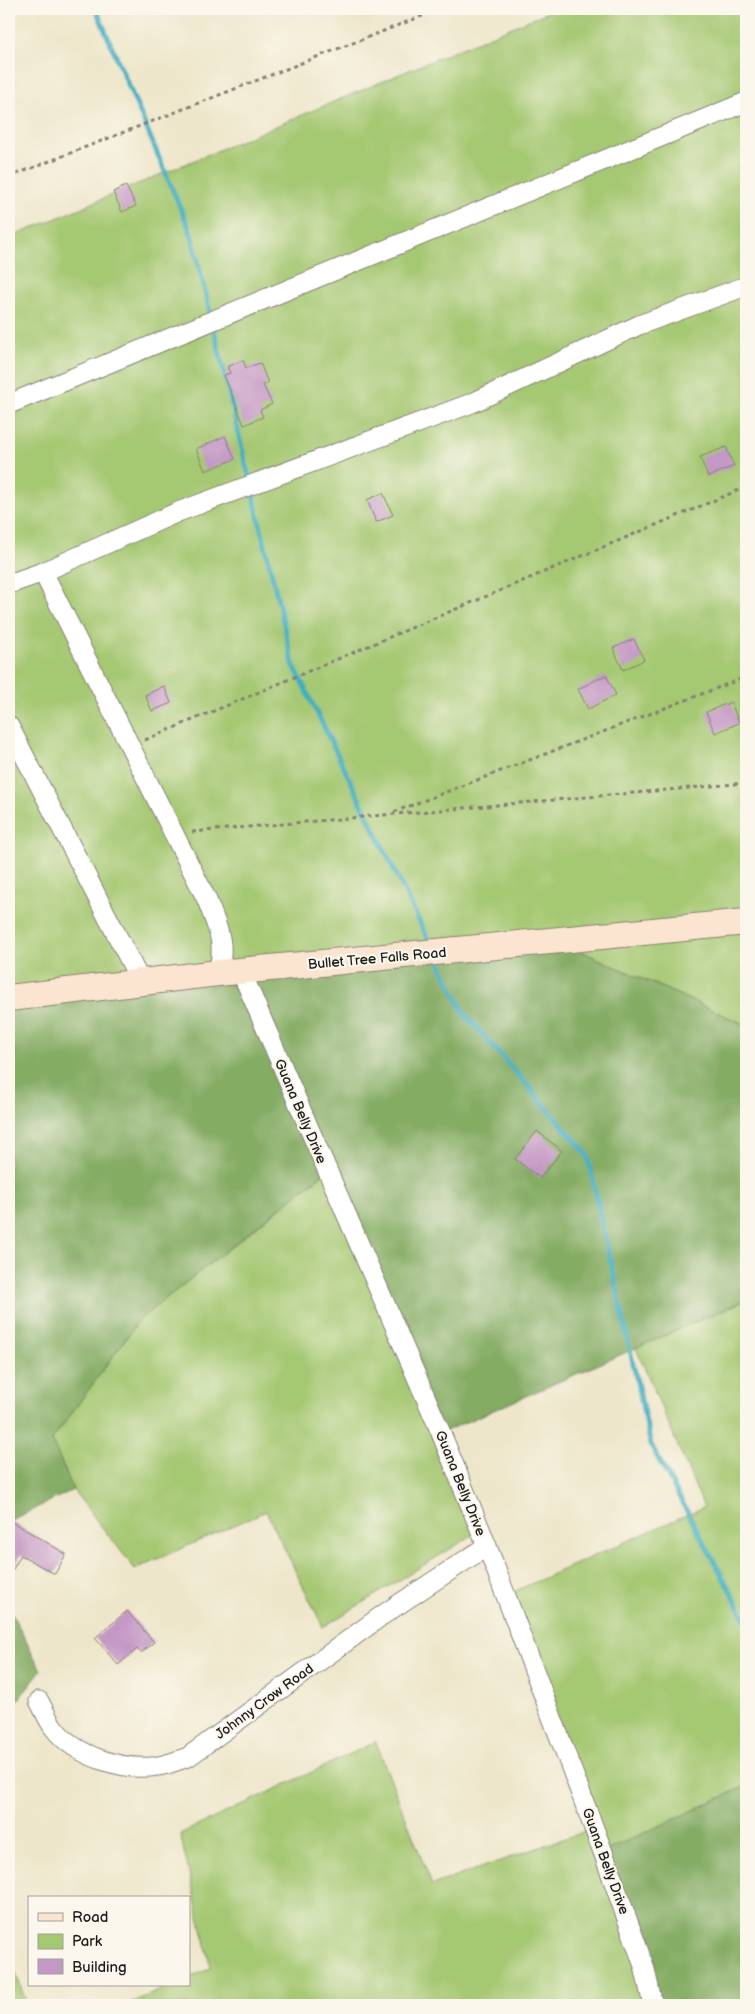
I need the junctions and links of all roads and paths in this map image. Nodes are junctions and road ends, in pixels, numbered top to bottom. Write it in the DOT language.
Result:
graph roads {
  1 [pos="440,9"];
  2 [pos="746,102"];
  3 [pos="9,177"];
  4 [pos="746,286"];
  5 [pos="9,404"];
  6 [pos="746,487"];
  7 [pos="44,572"];
  8 [pos="9,584"];
  9 [pos="746,678"];
  10 [pos="9,726"];
  11 [pos="130,746"];
  12 [pos="746,783"];
  13 [pos="389,814"];
  14 [pos="173,833"];
  15 [pos="746,922"];
  16 [pos="229,972"];
  17 [pos="141,982"];
  18 [pos="9,998"];
  19 [pos="488,1546"];
  20 [pos="39,1701"];
  21 [pos="653,2005"];
  1 -- 3 [label="path"];
  2 -- 5 [label="street"];
  4 -- 7 [label="street"];
  6 -- 11 [label="path"];
  7 -- 8 [label="street"];
  7 -- 11 [label="street"];
  9 -- 13 [label="path"];
  10 -- 17 [label="street"];
  11 -- 14 [label="street"];
  12 -- 13 [label="path"];
  13 -- 14 [label="path"];
  14 -- 16 [label="street"];
  15 -- 16 [label="main road, Bullet Tree Falls Road"];
  16 -- 17 [label="main road, Bullet Tree Falls Road"];
  16 -- 19 [label="street, Guana Belly Drive"];
  17 -- 18 [label="main road, Bullet Tree Falls Road"];
  19 -- 20 [label="street, Johnny Crow Road"];
  19 -- 21 [label="street, Guana Belly Drive"];
}
